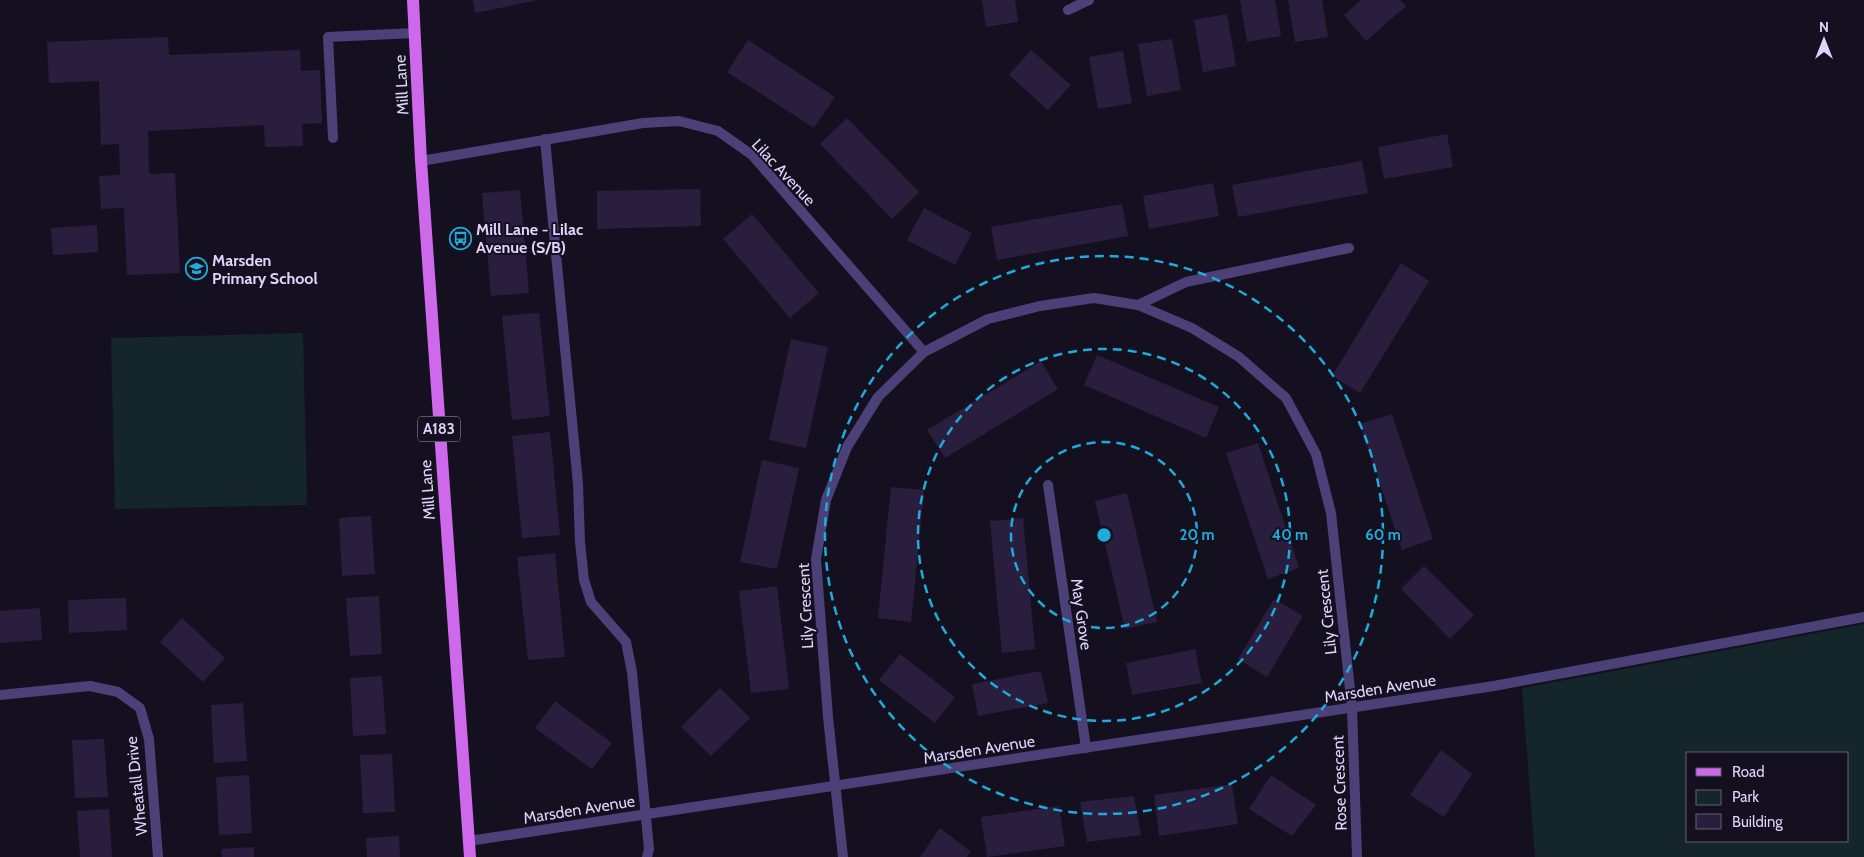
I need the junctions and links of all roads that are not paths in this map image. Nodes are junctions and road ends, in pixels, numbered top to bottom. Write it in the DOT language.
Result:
graph roads {
  1 [pos="413,0"];
  2 [pos="1089,0"];
  3 [pos="1068,10"];
  4 [pos="414,33"];
  5 [pos="333,138"];
  6 [pos="545,140"];
  7 [pos="421,161"];
  8 [pos="1348,248"];
  9 [pos="1138,305"];
  10 [pos="924,352"];
  11 [pos="1048,485"];
  12 [pos="1864,617"];
  13 [pos="0,695"];
  14 [pos="1352,708"];
  15 [pos="1086,748"];
  16 [pos="836,785"];
  17 [pos="645,814"];
  18 [pos="469,841"];
  19 [pos="158,857"];
  20 [pos="470,857"];
  21 [pos="647,857"];
  22 [pos="843,857"];
  23 [pos="1357,857"];
  1 -- 4 [label="main road, Mill Lane / A183"];
  2 -- 3 [label="street"];
  4 -- 5 [label="street"];
  4 -- 7 [label="main road, Mill Lane / A183"];
  6 -- 7 [label="street, Lilac Avenue"];
  6 -- 10 [label="street, Lilac Avenue"];
  6 -- 17 [label="street"];
  7 -- 18 [label="main road, Mill Lane / A183"];
  8 -- 9 [label="street"];
  9 -- 10 [label="street, Lily Crescent"];
  9 -- 14 [label="street, Lily Crescent"];
  10 -- 16 [label="street, Lily Crescent"];
  11 -- 15 [label="street, May Grove"];
  12 -- 14 [label="street, Marsden Avenue"];
  13 -- 19 [label="street, Wheatall Drive"];
  14 -- 15 [label="street, Marsden Avenue"];
  14 -- 23 [label="street, Rose Crescent"];
  15 -- 16 [label="street, Marsden Avenue"];
  16 -- 17 [label="street, Marsden Avenue"];
  16 -- 22 [label="street"];
  17 -- 18 [label="street, Marsden Avenue"];
  17 -- 21 [label="street"];
  18 -- 20 [label="main road, Mill Lane / A183"];
}
